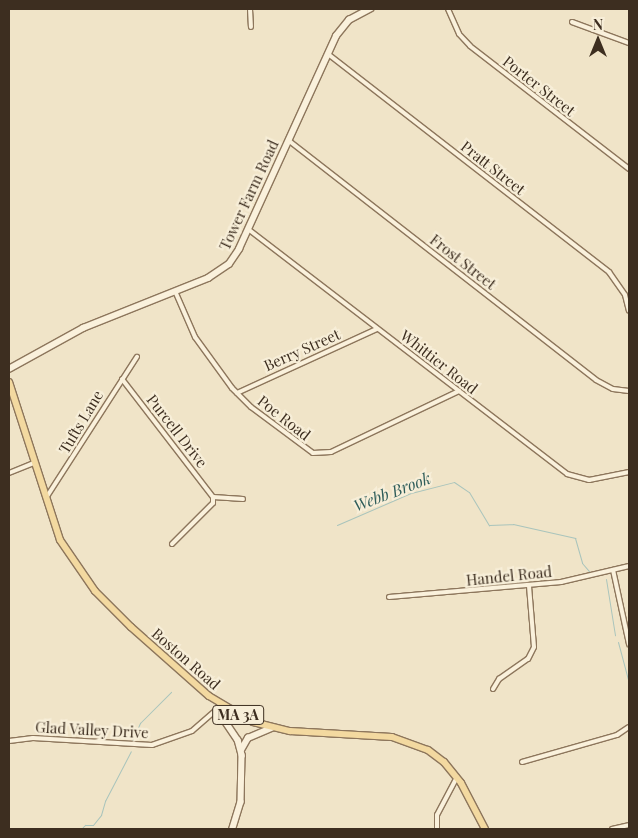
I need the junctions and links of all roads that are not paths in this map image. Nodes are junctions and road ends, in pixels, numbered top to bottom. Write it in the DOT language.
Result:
graph roads {
  1 [pos="250,9"];
  2 [pos="370,9"];
  3 [pos="448,9"];
  4 [pos="572,22"];
  5 [pos="251,27"];
  6 [pos="629,42"];
  7 [pos="328,54"];
  8 [pos="288,140"];
  9 [pos="629,169"];
  10 [pos="248,229"];
  11 [pos="175,291"];
  12 [pos="629,311"];
  13 [pos="377,329"];
  14 [pos="137,357"];
  15 [pos="9,369"];
  16 [pos="122,379"];
  17 [pos="9,382"];
  18 [pos="458,391"];
  19 [pos="629,391"];
  20 [pos="237,394"];
  21 [pos="34,463"];
  22 [pos="9,472"];
  23 [pos="629,472"];
  24 [pos="213,497"];
  25 [pos="243,499"];
  26 [pos="45,500"];
  27 [pos="172,544"];
  28 [pos="629,566"];
  29 [pos="613,570"];
  30 [pos="529,586"];
  31 [pos="389,597"];
  32 [pos="629,644"];
  33 [pos="493,690"];
  34 [pos="221,705"];
  35 [pos="271,728"];
  36 [pos="629,728"];
  37 [pos="9,741"];
  38 [pos="241,750"];
  39 [pos="522,762"];
  40 [pos="457,778"];
  41 [pos="629,825"];
  42 [pos="233,829"];
  43 [pos="437,829"];
  44 [pos="485,829"];
  45 [pos="612,829"];
  1 -- 5 [label="street"];
  2 -- 7 [label="street, Tower Farm Road"];
  3 -- 9 [label="street, Porter Street"];
  4 -- 6 [label="street"];
  7 -- 8 [label="street, Tower Farm Road"];
  7 -- 12 [label="street, Pratt Street"];
  8 -- 10 [label="street, Tower Farm Road"];
  8 -- 19 [label="street, Frost Street"];
  10 -- 11 [label="street, Tower Farm Road"];
  10 -- 13 [label="street, Whittier Road"];
  11 -- 15 [label="street, Tower Farm Road"];
  11 -- 20 [label="street, Poe Road"];
  13 -- 18 [label="street, Whittier Road"];
  13 -- 20 [label="street, Berry Street"];
  14 -- 16 [label="street, Tufts Lane"];
  16 -- 24 [label="street, Purcell Drive"];
  16 -- 26 [label="street, Tufts Lane"];
  17 -- 21 [label="main road, Boston Road / MA 3A"];
  18 -- 20 [label="street, Poe Road"];
  18 -- 23 [label="street, Whittier Road"];
  21 -- 22 [label="street"];
  21 -- 26 [label="main road, Boston Road / MA 3A"];
  24 -- 25 [label="street"];
  24 -- 27 [label="street"];
  26 -- 34 [label="main road, Boston Road / MA 3A"];
  28 -- 29 [label="street, Handel Road"];
  29 -- 30 [label="street, Handel Road"];
  29 -- 32 [label="street"];
  30 -- 31 [label="street, Handel Road"];
  30 -- 33 [label="street"];
  34 -- 35 [label="main road, Boston Road / MA 3A"];
  34 -- 37 [label="street, Glad Valley Drive"];
  34 -- 38 [label="street"];
  35 -- 38 [label="street"];
  35 -- 40 [label="main road, Boston Road / MA 3A"];
  36 -- 39 [label="street"];
  38 -- 42 [label="street"];
  40 -- 43 [label="street"];
  40 -- 44 [label="main road, Boston Road / MA 3A"];
  41 -- 45 [label="street"];
}
